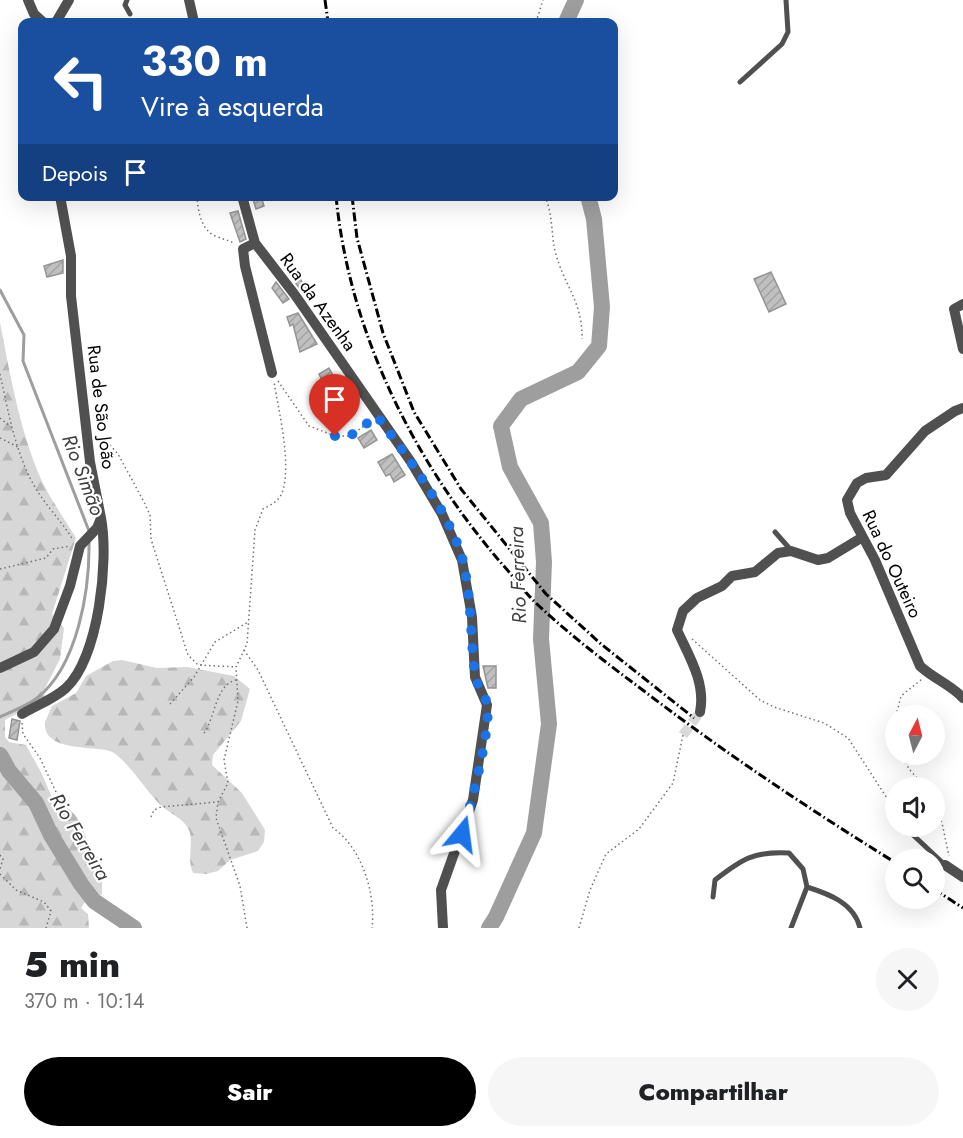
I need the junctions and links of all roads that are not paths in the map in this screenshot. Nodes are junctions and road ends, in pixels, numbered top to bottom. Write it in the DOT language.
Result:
graph roads {
  1 [pos="28,0"];
  2 [pos="69,0"];
  3 [pos="127,0"];
  4 [pos="189,0"];
  5 [pos="786,0"];
  6 [pos="130,14"];
  7 [pos="39,18"];
  8 [pos="58,18"];
  9 [pos="193,18"];
  10 [pos="740,82"];
  11 [pos="61,201"];
  12 [pos="243,201"];
  13 [pos="255,243"];
  14 [pos="959,307"];
  15 [pos="963,349"];
  16 [pos="272,373"];
  17 [pos="963,408"];
  18 [pos="99,523"];
  19 [pos="775,532"];
  20 [pos="861,538"];
  21 [pos="791,551"];
  22 [pos="0,668"];
  23 [pos="963,698"];
  24 [pos="700,712"];
  25 [pos="22,714"];
  26 [pos="915,837"];
  27 [pos="928,849"];
  28 [pos="945,865"];
  29 [pos="963,878"];
  30 [pos="807,887"];
  31 [pos="713,897"];
  32 [pos="443,928"];
  33 [pos="791,928"];
  34 [pos="860,928"];
  1 -- 7 [label="street"];
  2 -- 8 [label="street"];
  3 -- 6 [label="lane"];
  4 -- 9 [label="street"];
  5 -- 10 [label="lane"];
  11 -- 18 [label="street, Rua de São João"];
  12 -- 13 [label="street, Rua da Azenha"];
  13 -- 16 [label="street"];
  13 -- 32 [label="street, Rua da Azenha"];
  14 -- 15 [label="street"];
  17 -- 20 [label="street, Rua do Outeiro"];
  18 -- 22 [label="street"];
  18 -- 25 [label="street, Rua de São João"];
  19 -- 21 [label="lane"];
  20 -- 21 [label="street"];
  20 -- 23 [label="street, Rua do Outeiro"];
  21 -- 24 [label="street"];
  26 -- 27 [label="lane"];
  28 -- 29 [label="street"];
  30 -- 31 [label="lane"];
  30 -- 33 [label="lane"];
  30 -- 34 [label="lane"];
}
